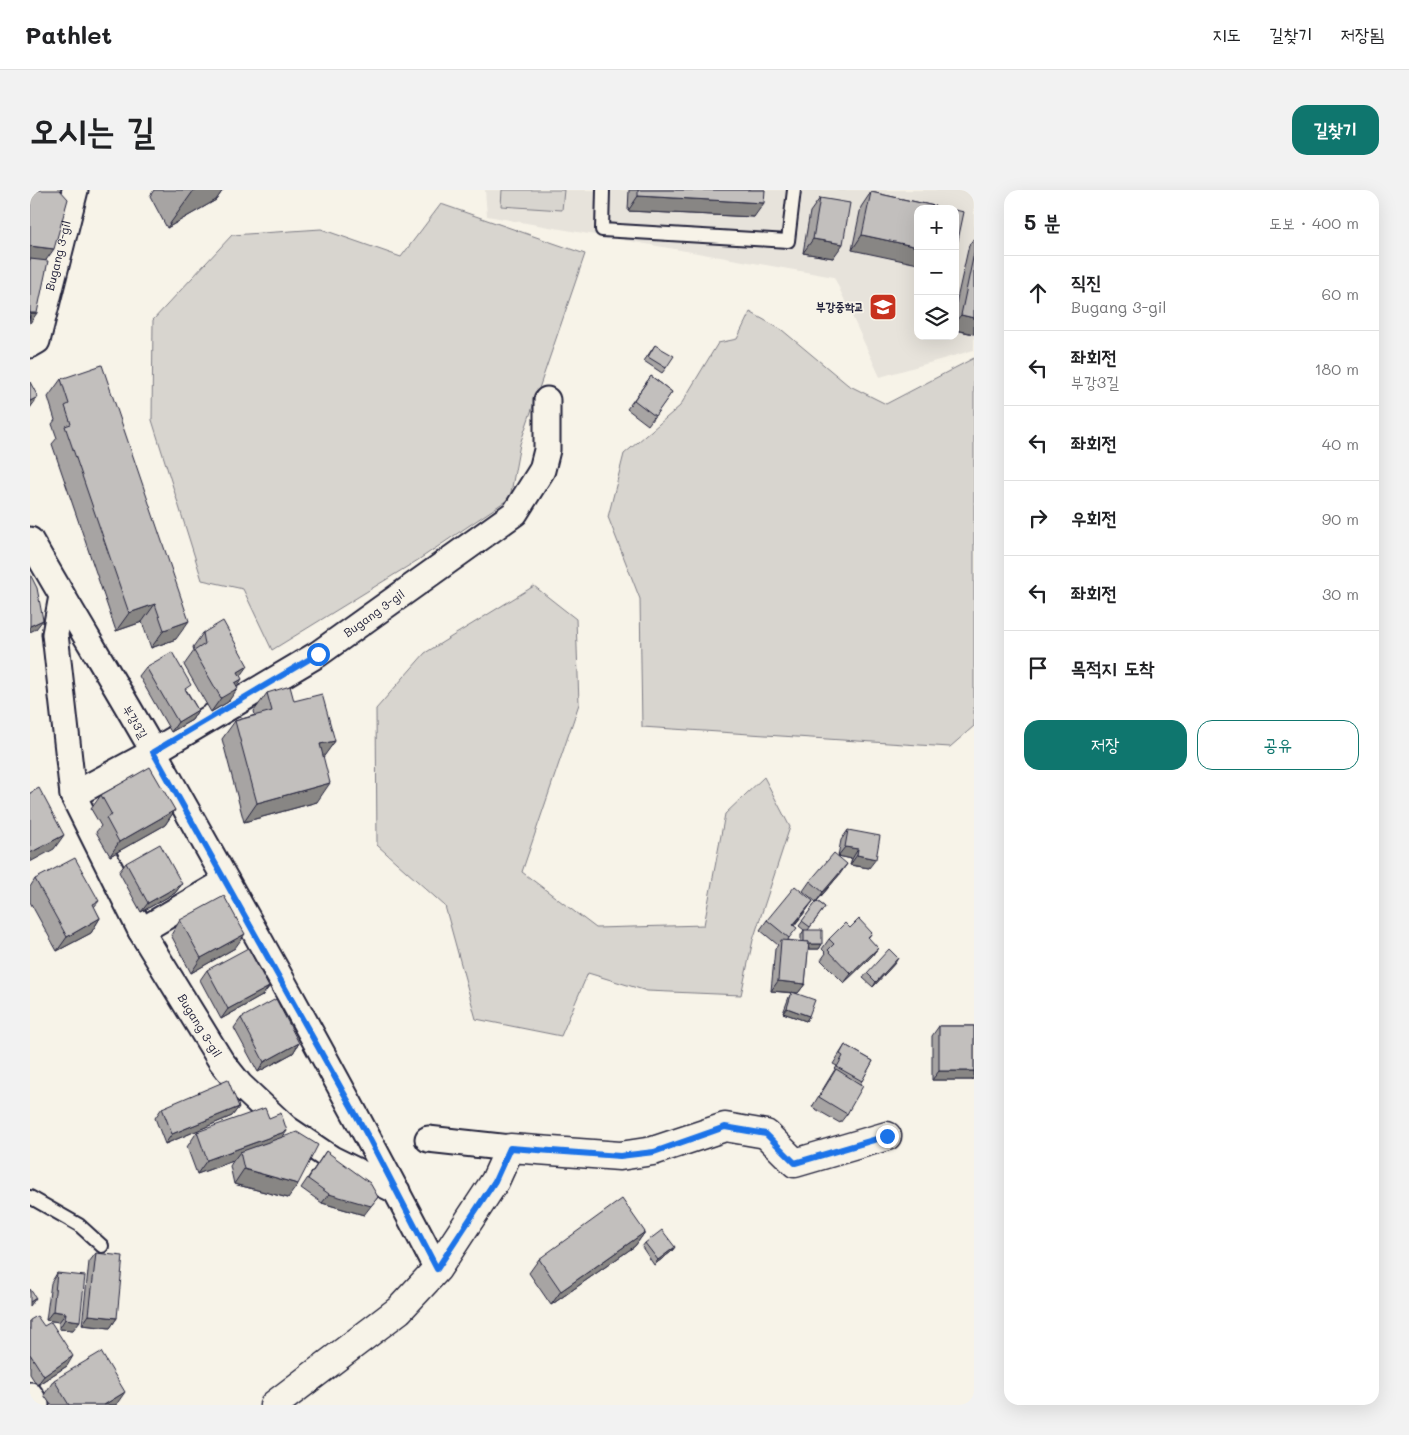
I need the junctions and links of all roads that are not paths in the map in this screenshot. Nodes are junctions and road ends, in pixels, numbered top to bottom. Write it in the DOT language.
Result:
graph roads {
  1 [pos="75,190"];
  2 [pos="603,190"];
  3 [pos="794,190"];
  4 [pos="30,345"];
  5 [pos="547,400"];
  6 [pos="30,540"];
  7 [pos="62,596"];
  8 [pos="153,752"];
  9 [pos="73,795"];
  10 [pos="226,881"];
  11 [pos="141,931"];
  12 [pos="887,1136"];
  13 [pos="428,1140"];
  14 [pos="510,1148"];
  15 [pos="396,1191"];
  16 [pos="30,1197"];
  17 [pos="102,1246"];
  18 [pos="437,1269"];
  19 [pos="30,1395"];
  20 [pos="36,1405"];
  21 [pos="274,1405"];
  1 -- 4 [label="street, Bugang 3-gil"];
  2 -- 3 [label="lane"];
  5 -- 8 [label="street, Bugang 3-gil"];
  6 -- 7 [label="street"];
  7 -- 8 [label="street, 부강3길"];
  7 -- 9 [label="street, Bugang 3-gil"];
  8 -- 9 [label="street, Bugang 3-gil"];
  8 -- 10 [label="street, 부강3길"];
  9 -- 11 [label="street, Bugang 3-gil"];
  10 -- 11 [label="street"];
  10 -- 15 [label="street, 부강3길"];
  11 -- 15 [label="street, Bugang 3-gil"];
  12 -- 14 [label="street"];
  13 -- 14 [label="street"];
  14 -- 18 [label="street"];
  15 -- 18 [label="street, 부강3길"];
  16 -- 17 [label="lane"];
  18 -- 21 [label="street"];
  19 -- 20 [label="street"];
}
